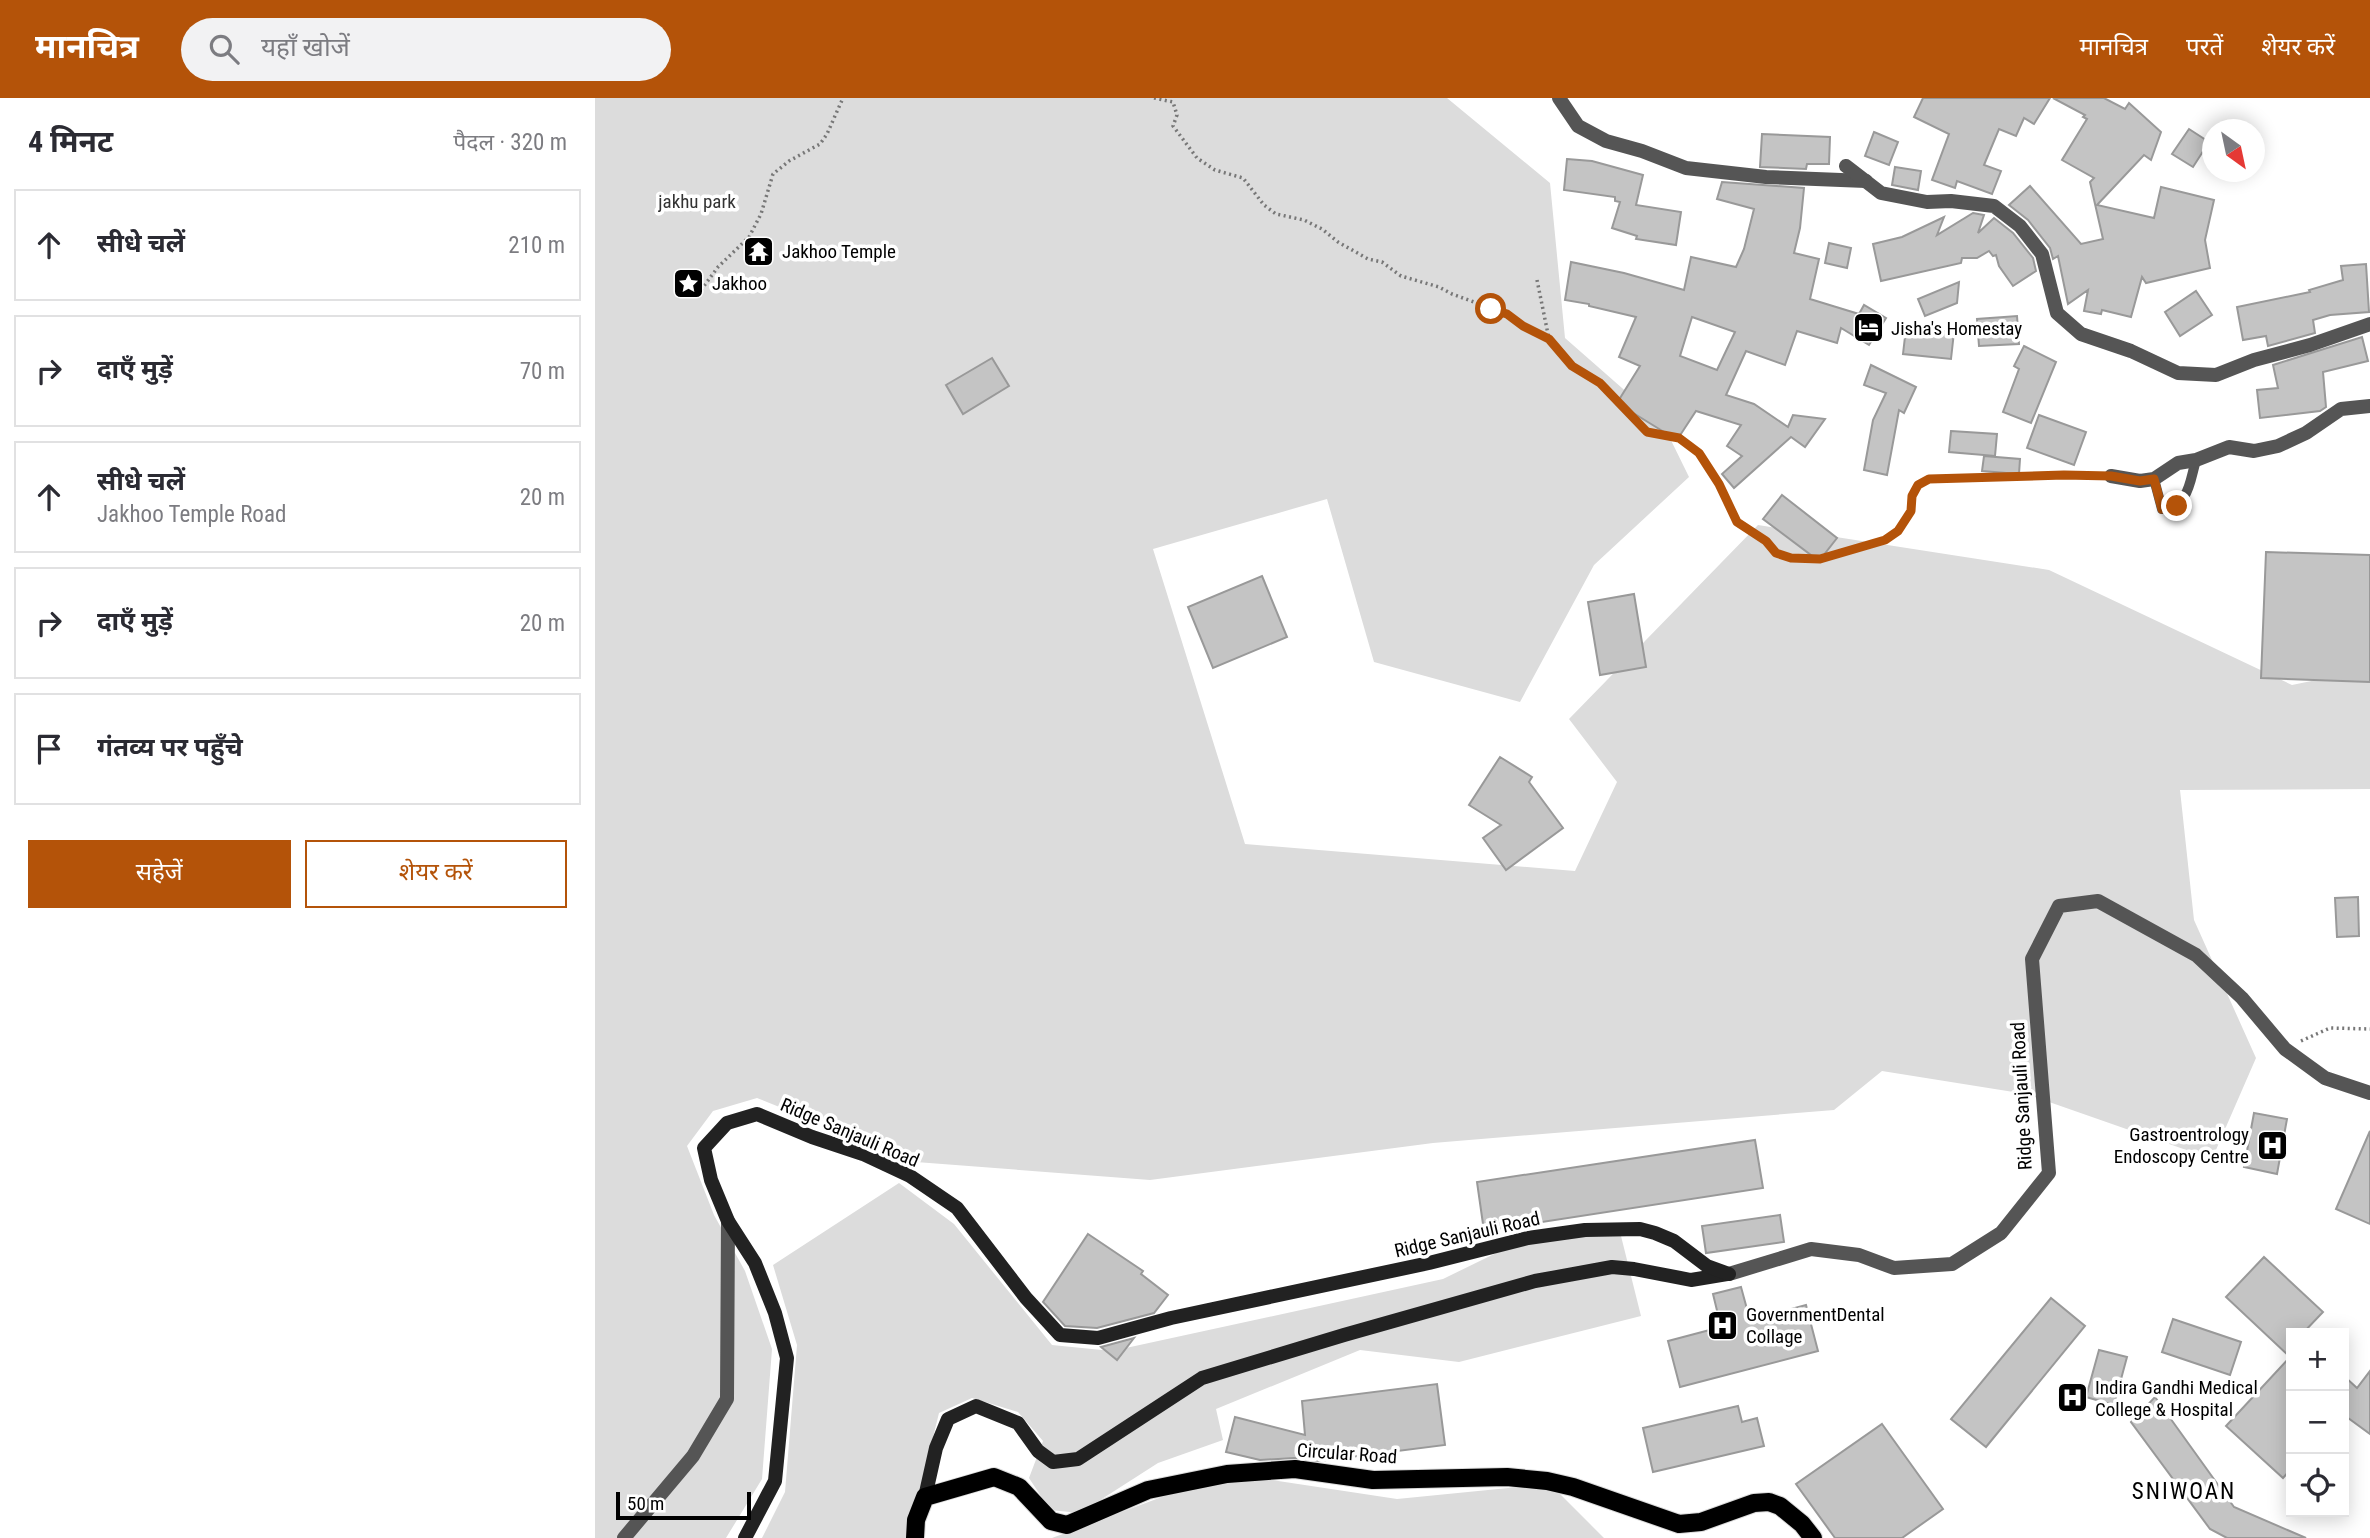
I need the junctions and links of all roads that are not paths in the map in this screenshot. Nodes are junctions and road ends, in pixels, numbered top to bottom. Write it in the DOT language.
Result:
graph roads {
  1 [pos="1559,98"];
  2 [pos="1846,166"];
  3 [pos="1866,181"];
  4 [pos="2370,324"];
  5 [pos="2370,406"];
  6 [pos="2196,460"];
  7 [pos="2111,476"];
  8 [pos="2154,479"];
  9 [pos="2370,1093"];
  10 [pos="728,1221"];
  11 [pos="1729,1274"];
  12 [pos="925,1497"];
  13 [pos="625,1538"];
  14 [pos="745,1538"];
  15 [pos="915,1538"];
  16 [pos="1813,1538"];
  1 -- 3 [label="street"];
  2 -- 3 [label="street"];
  3 -- 4 [label="street"];
  5 -- 6 [label="street"];
  6 -- 8 [label="street"];
  6 -- 8 [label="lane"];
  7 -- 8 [label="street"];
  9 -- 11 [label="street, Ridge Sanjauli Road"];
  10 -- 11 [label="street, Ridge Sanjauli Road"];
  10 -- 13 [label="street"];
  10 -- 14 [label="street, Ridge Sanjauli Road"];
  11 -- 12 [label="street"];
  12 -- 15 [label="main road"];
  12 -- 16 [label="main road, Circular Road"];
}
